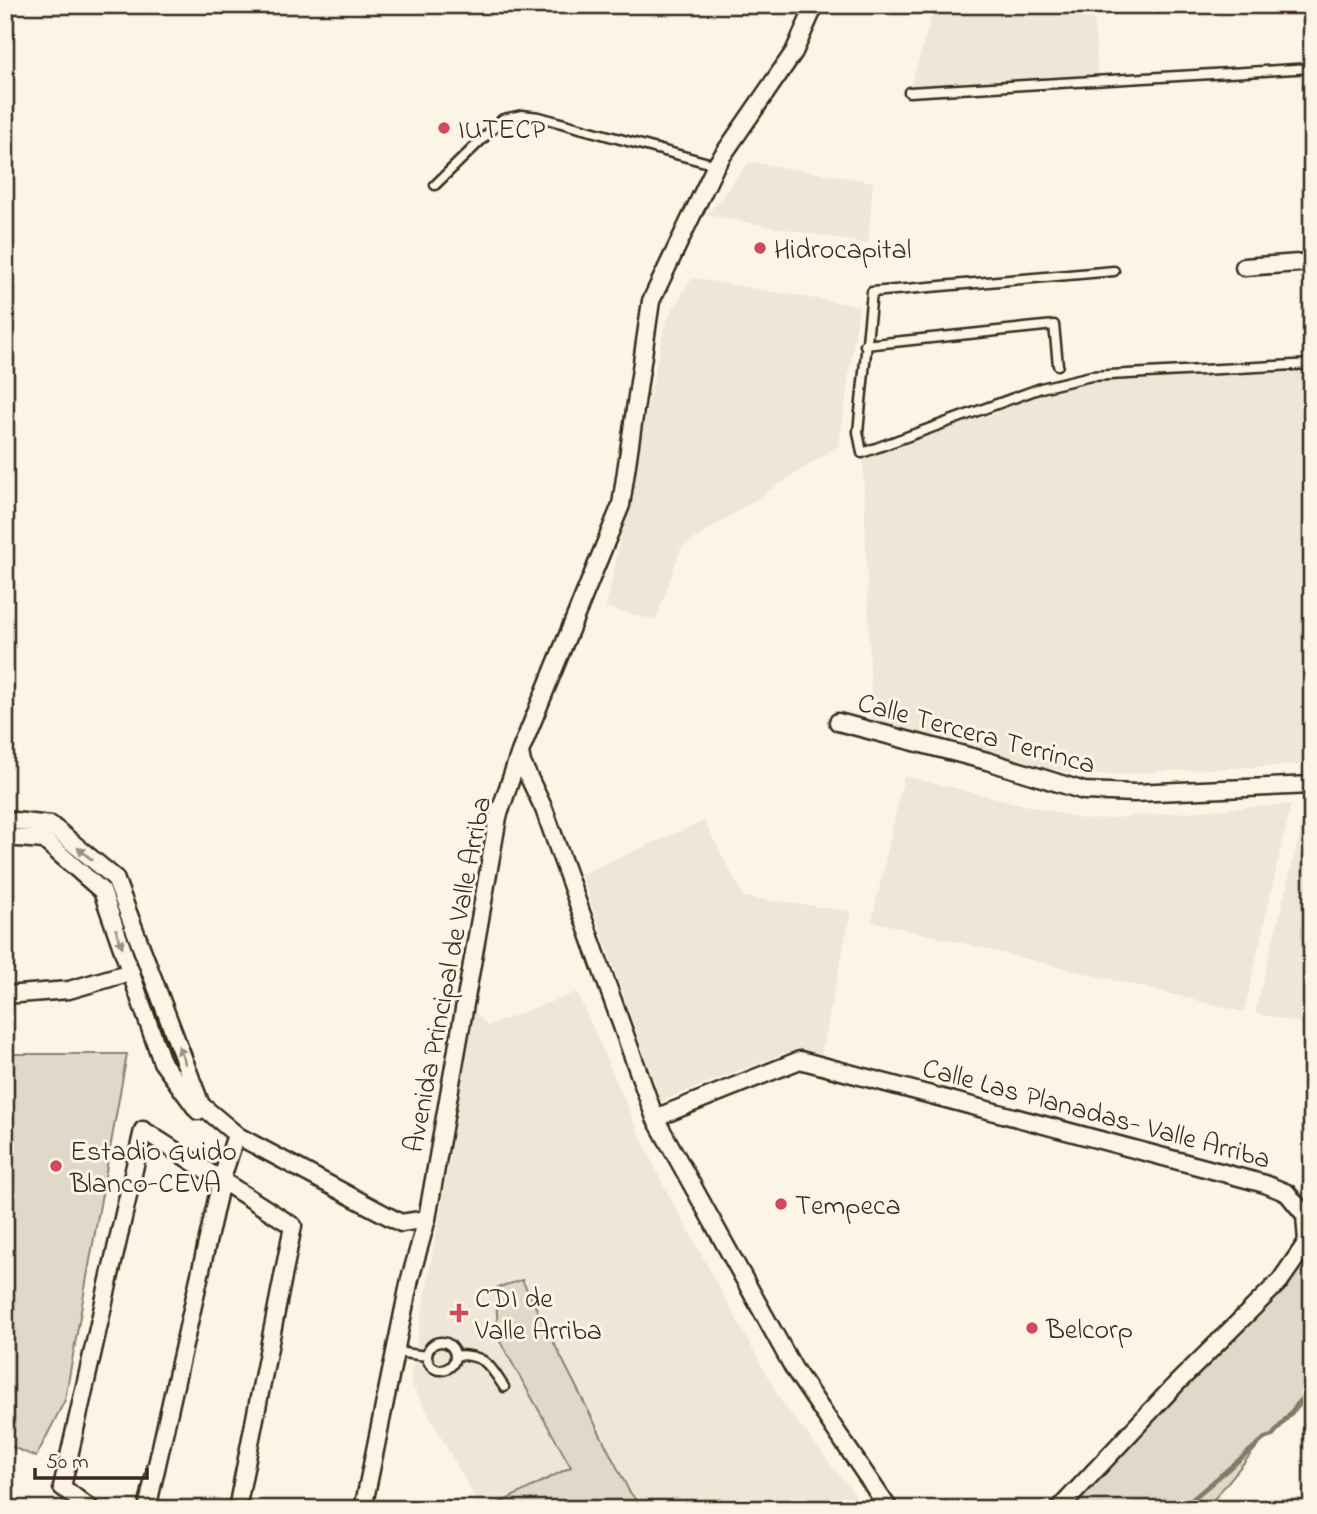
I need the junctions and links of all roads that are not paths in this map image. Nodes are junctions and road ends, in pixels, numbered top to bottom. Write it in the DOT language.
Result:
graph roads {
  1 [pos="815,5"];
  2 [pos="1312,68"];
  3 [pos="909,92"];
  4 [pos="716,165"];
  5 [pos="435,185"];
  6 [pos="1312,262"];
  7 [pos="1244,267"];
  8 [pos="1114,271"];
  9 [pos="865,345"];
  10 [pos="1312,364"];
  11 [pos="1058,365"];
  12 [pos="838,722"];
  13 [pos="520,752"];
  14 [pos="1312,785"];
  15 [pos="5,820"];
  16 [pos="5,837"];
  17 [pos="131,971"];
  18 [pos="5,995"];
  19 [pos="654,1118"];
  20 [pos="234,1141"];
  21 [pos="221,1181"];
  22 [pos="425,1224"];
  23 [pos="395,1352"];
  24 [pos="455,1355"];
  25 [pos="427,1356"];
  26 [pos="504,1387"];
  27 [pos="90,1509"];
  28 [pos="147,1509"];
  29 [pos="237,1509"];
  30 [pos="363,1509"];
  31 [pos="890,1509"];
  32 [pos="1059,1509"];
  1 -- 4 [label="street, Avenida Principal de Valle Arriba"];
  2 -- 3 [label="lane"];
  4 -- 5 [label="lane"];
  4 -- 13 [label="street, Avenida Principal de Valle Arriba"];
  6 -- 7 [label="street"];
  8 -- 9 [label="lane"];
  9 -- 10 [label="lane"];
  9 -- 11 [label="lane"];
  12 -- 14 [label="street, Calle Tercera Terrinca"];
  13 -- 19 [label="street"];
  13 -- 22 [label="street, Avenida Principal de Valle Arriba"];
  22 -- 15 [label="street, one-way"];
  16 -- 17 [label="street, one-way"];
  17 -- 18 [label="street"];
  17 -- 20 [label="street"];
  19 -- 31 [label="street"];
  19 -- 32 [label="street, Calle Las Planadas- Valle Arriba"];
  20 -- 21 [label="street"];
  20 -- 22 [label="street"];
  21 -- 27 [label="street"];
  21 -- 28 [label="street"];
  21 -- 29 [label="street"];
  22 -- 23 [label="street, Avenida Principal de Valle Arriba"];
  23 -- 25 [label="lane"];
  23 -- 30 [label="street, Avenida Principal de Valle Arriba"];
  24 -- 25 [label="lane"];
  24 -- 25 [label="lane"];
  24 -- 26 [label="lane"];
}
